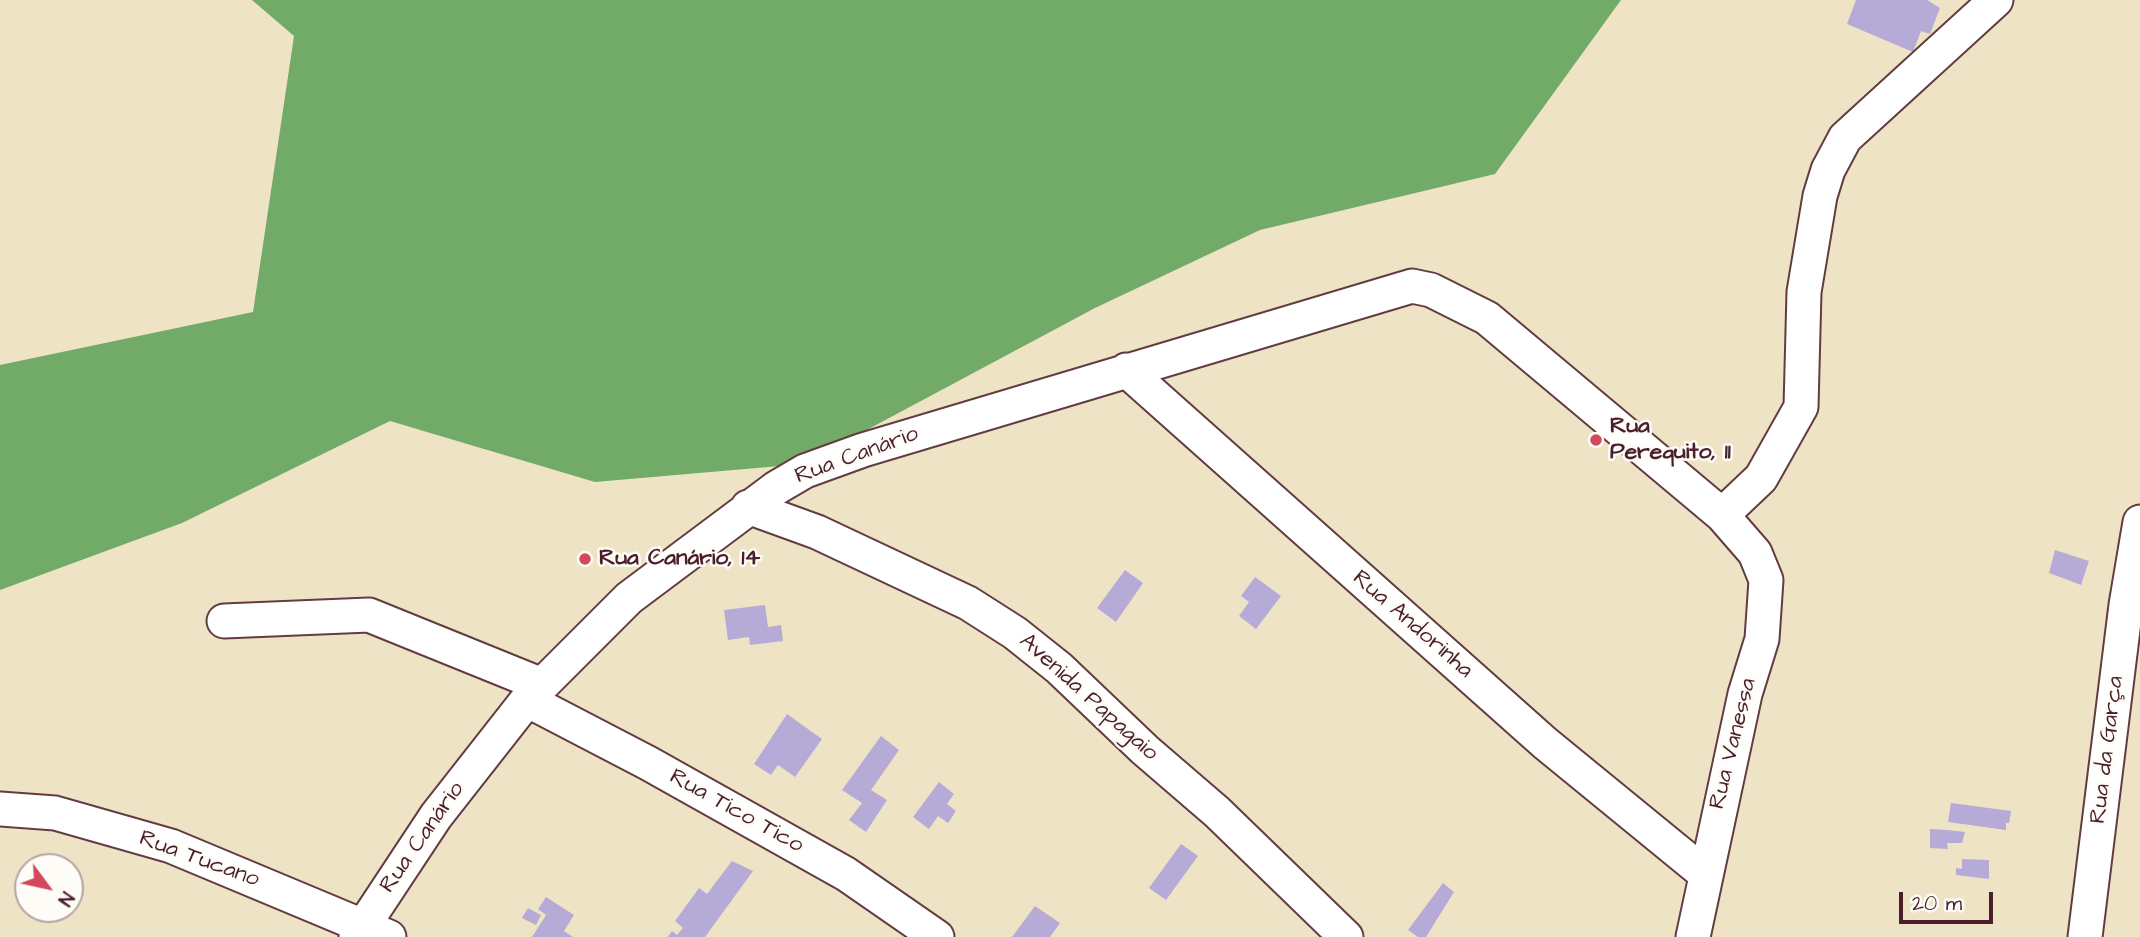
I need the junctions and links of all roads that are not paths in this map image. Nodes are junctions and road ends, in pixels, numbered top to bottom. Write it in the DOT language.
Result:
graph roads {
  1 [pos="1996,0"];
  2 [pos="1126,370"];
  3 [pos="748,507"];
  4 [pos="1722,515"];
  5 [pos="2140,522"];
  6 [pos="224,621"];
  7 [pos="534,693"];
  8 [pos="0,809"];
  9 [pos="1704,873"];
  10 [pos="369,934"];
  11 [pos="937,937"];
  12 [pos="1346,937"];
  13 [pos="1693,937"];
  14 [pos="2085,937"];
  1 -- 4 [label="street"];
  2 -- 3 [label="street, Rua Canário"];
  2 -- 4 [label="street, Rua Canário"];
  2 -- 9 [label="street, Rua Andorinha"];
  3 -- 7 [label="street, Rua Canário"];
  3 -- 12 [label="street, Avenida Papagaio"];
  4 -- 9 [label="street, Rua Vanessa"];
  5 -- 14 [label="street, Rua da Garça"];
  6 -- 7 [label="street, Rua Tico Tico"];
  7 -- 10 [label="street, Rua Canário"];
  7 -- 11 [label="street, Rua Tico Tico"];
  8 -- 10 [label="street, Rua Tucano"];
  9 -- 13 [label="street, Rua Vanessa"];
}
